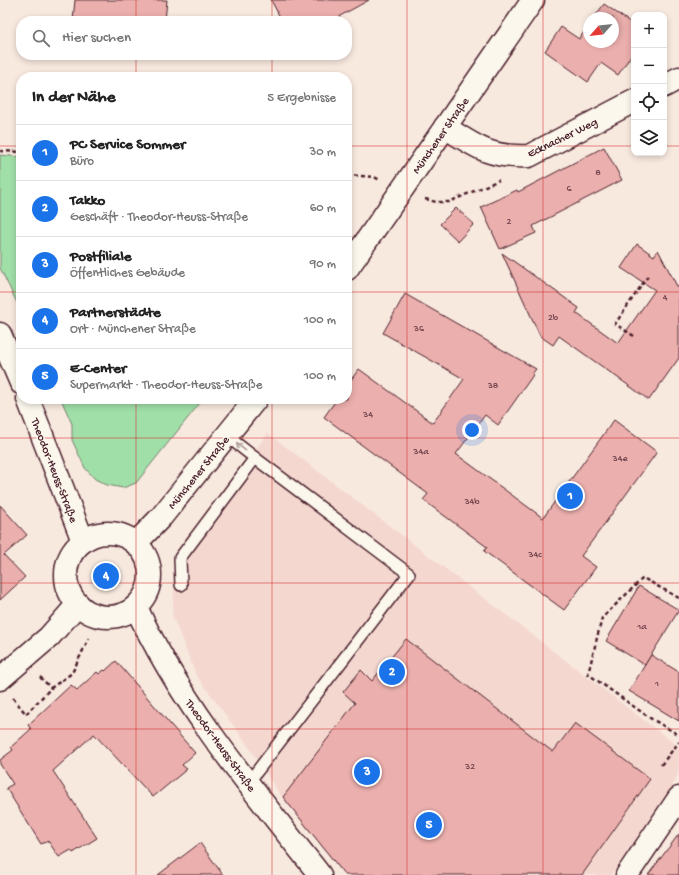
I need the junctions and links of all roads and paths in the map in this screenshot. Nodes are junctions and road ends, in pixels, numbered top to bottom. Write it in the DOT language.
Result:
graph roads {
  1 [pos="533,0"];
  2 [pos="679,78"];
  3 [pos="667,84"];
  4 [pos="631,103"];
  5 [pos="445,127"];
  6 [pos="0,151"];
  7 [pos="16,152"];
  8 [pos="529,156"];
  9 [pos="352,175"];
  10 [pos="402,190"];
  11 [pos="352,262"];
  12 [pos="648,276"];
  13 [pos="0,334"];
  14 [pos="634,336"];
  15 [pos="16,371"];
  16 [pos="30,404"];
  17 [pos="252,404"];
  18 [pos="227,436"];
  19 [pos="254,458"];
  20 [pos="82,541"];
  21 [pos="137,542"];
  22 [pos="181,585"];
  23 [pos="679,598"];
  24 [pos="78,604"];
  25 [pos="136,607"];
  26 [pos="89,638"];
  27 [pos="0,679"];
  28 [pos="26,714"];
  29 [pos="679,735"];
  30 [pos="679,742"];
  31 [pos="661,765"];
  32 [pos="255,775"];
  33 [pos="679,798"];
  34 [pos="320,875"];
  35 [pos="627,875"];
  1 -- 5 [label="main road, Münchener Straße"];
  2 -- 3 [label="main road"];
  4 -- 8 [label="main road, Ecknacher Weg"];
  5 -- 8 [label="main road, Ecknacher Weg"];
  5 -- 10 [label="main road, Münchener Straße"];
  6 -- 7 [label="path"];
  8 -- 10 [label="path"];
  9 -- 10 [label="path"];
  10 -- 11 [label="main road, Münchener Straße"];
  12 -- 14 [label="path"];
  13 -- 15 [label="main road"];
  16 -- 20 [label="main road, Theodor-Heuss-Straße"];
  17 -- 18 [label="main road, Münchener Straße"];
  19 -- 18 [label="lane, one-way"];
  18 -- 21 [label="main road, Münchener Straße"];
  19 -- 22 [label="lane"];
  19 -- 32 [label="lane"];
  20 -- 21 [label="main road"];
  20 -- 24 [label="main road"];
  21 -- 25 [label="main road"];
  23 -- 29 [label="path"];
  24 -- 25 [label="main road"];
  24 -- 27 [label="main road"];
  25 -- 32 [label="main road, Theodor-Heuss-Straße"];
  26 -- 28 [label="path"];
  30 -- 31 [label="path"];
  32 -- 34 [label="main road, Theodor-Heuss-Straße"];
  33 -- 35 [label="main road"];
}
